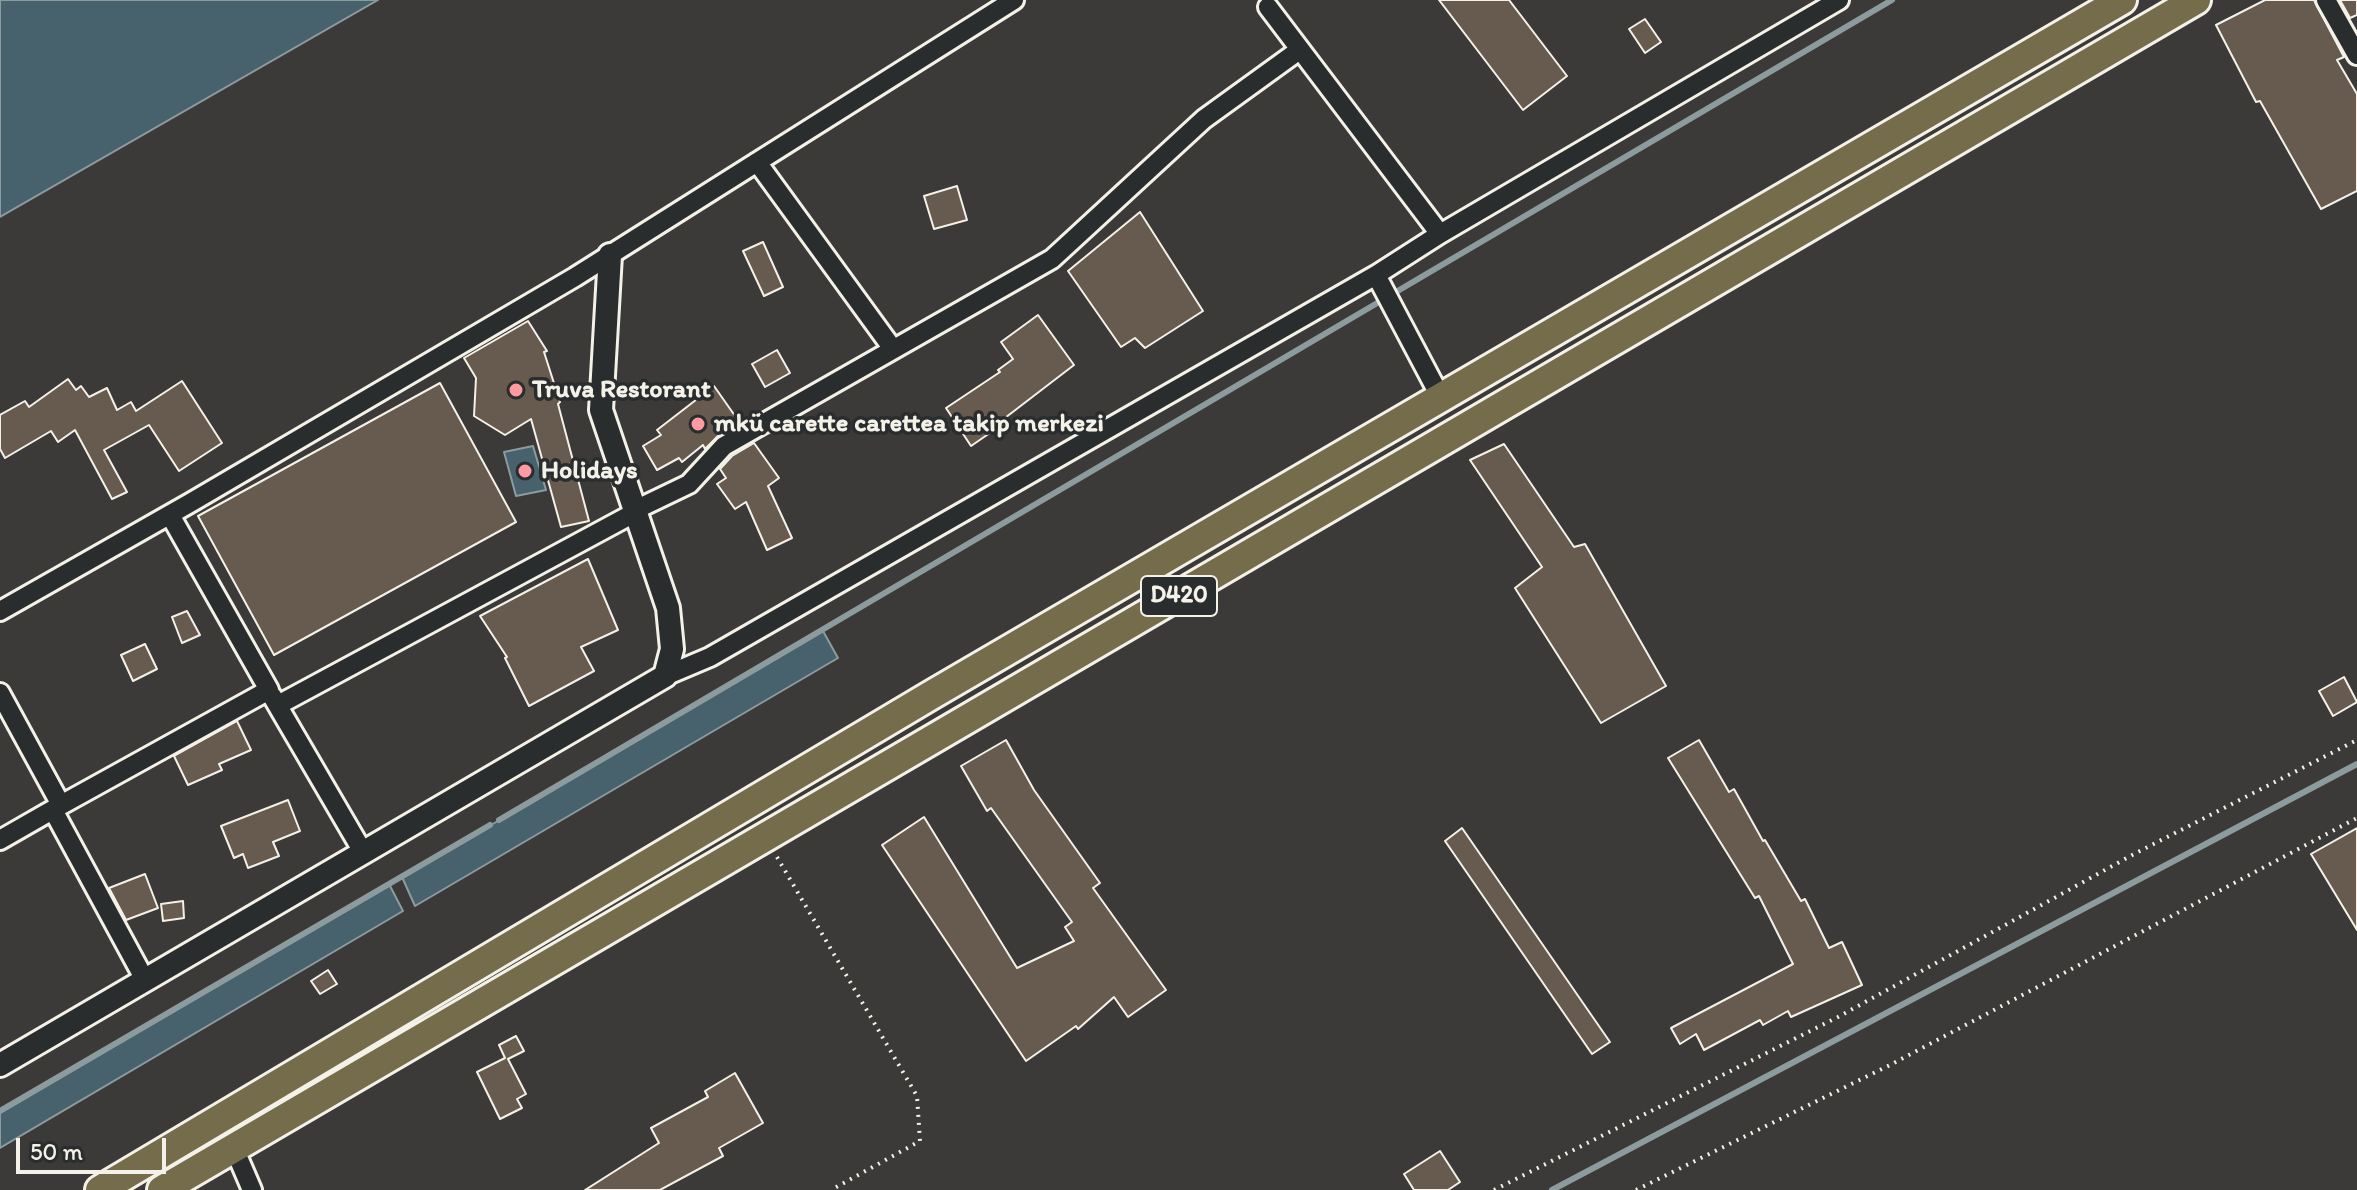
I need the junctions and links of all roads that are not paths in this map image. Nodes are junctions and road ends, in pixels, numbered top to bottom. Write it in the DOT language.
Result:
graph roads {
  1 [pos="1014,0"];
  2 [pos="1839,0"];
  3 [pos="2122,0"];
  4 [pos="2196,0"];
  5 [pos="2326,0"];
  6 [pos="1268,7"];
  7 [pos="1298,51"];
  8 [pos="2357,55"];
  9 [pos="757,162"];
  10 [pos="1440,234"];
  11 [pos="610,255"];
  12 [pos="1376,275"];
  13 [pos="893,349"];
  14 [pos="1441,398"];
  15 [pos="635,511"];
  16 [pos="170,515"];
  17 [pos="0,611"];
  18 [pos="665,676"];
  19 [pos="0,693"];
  20 [pos="273,698"];
  21 [pos="57,807"];
  22 [pos="0,840"];
  23 [pos="363,852"];
  24 [pos="145,980"];
  25 [pos="0,1065"];
  26 [pos="234,1148"];
  27 [pos="100,1190"];
  28 [pos="162,1190"];
  29 [pos="252,1190"];
  1 -- 9 [label="street"];
  2 -- 10 [label="street"];
  3 -- 14 [label="main road, D420"];
  4 -- 26 [label="main road, D420"];
  5 -- 8 [label="street"];
  6 -- 7 [label="street"];
  7 -- 10 [label="street"];
  7 -- 13 [label="street"];
  9 -- 11 [label="street"];
  9 -- 13 [label="street"];
  10 -- 12 [label="street"];
  11 -- 15 [label="street"];
  11 -- 16 [label="street"];
  12 -- 14 [label="street"];
  12 -- 18 [label="street"];
  13 -- 15 [label="street"];
  14 -- 27 [label="main road, D420"];
  15 -- 18 [label="street"];
  15 -- 20 [label="street"];
  16 -- 17 [label="street"];
  16 -- 20 [label="street"];
  18 -- 23 [label="street"];
  19 -- 21 [label="street"];
  20 -- 21 [label="street"];
  20 -- 23 [label="street"];
  21 -- 22 [label="street"];
  21 -- 24 [label="street"];
  23 -- 24 [label="street"];
  24 -- 25 [label="street"];
  26 -- 28 [label="main road, D420"];
  26 -- 29 [label="street"];
}
